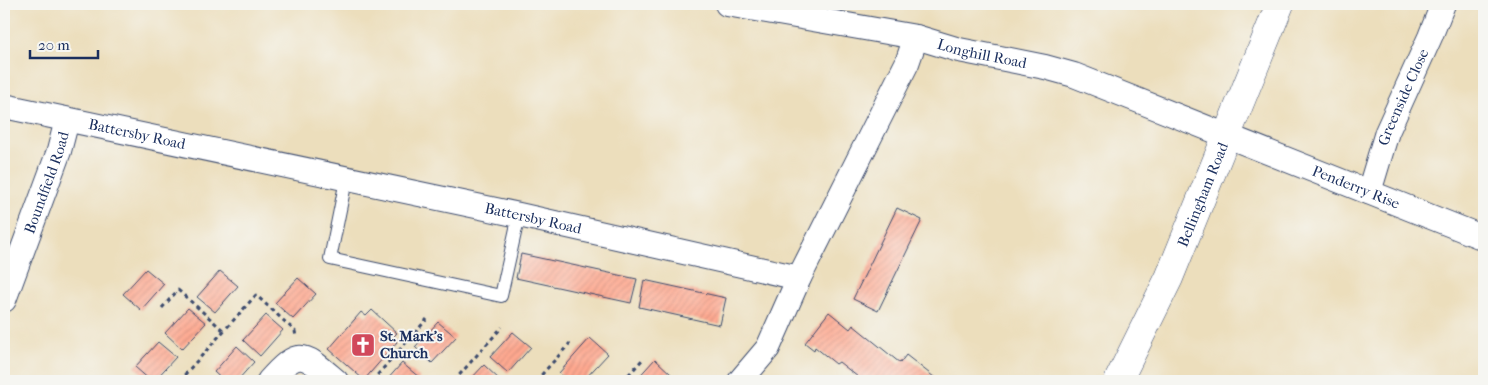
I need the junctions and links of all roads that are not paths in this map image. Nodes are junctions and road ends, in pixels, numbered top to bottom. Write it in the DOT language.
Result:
graph roads {
  1 [pos="727,4"];
  2 [pos="1280,4"];
  3 [pos="1443,4"];
  4 [pos="916,37"];
  5 [pos="4,106"];
  6 [pos="67,120"];
  7 [pos="1227,137"];
  8 [pos="346,180"];
  9 [pos="1369,192"];
  10 [pos="519,215"];
  11 [pos="1484,238"];
  12 [pos="799,278"];
  13 [pos="4,300"];
  14 [pos="270,381"];
  15 [pos="336,381"];
  16 [pos="740,381"];
  17 [pos="1118,381"];
  1 -- 4 [label="street, Longhill Road"];
  2 -- 7 [label="street, Bellingham Road"];
  3 -- 9 [label="street, Greenside Close"];
  4 -- 7 [label="street, Longhill Road"];
  4 -- 12 [label="street"];
  5 -- 6 [label="street, Battersby Road"];
  6 -- 8 [label="street, Battersby Road"];
  6 -- 13 [label="street, Boundfield Road"];
  7 -- 9 [label="street, Penderry Rise"];
  7 -- 17 [label="street, Bellingham Road"];
  8 -- 10 [label="street, Battersby Road"];
  8 -- 10 [label="lane"];
  9 -- 11 [label="street, Penderry Rise"];
  10 -- 12 [label="street, Battersby Road"];
  12 -- 16 [label="street"];
  14 -- 15 [label="street"];
}
